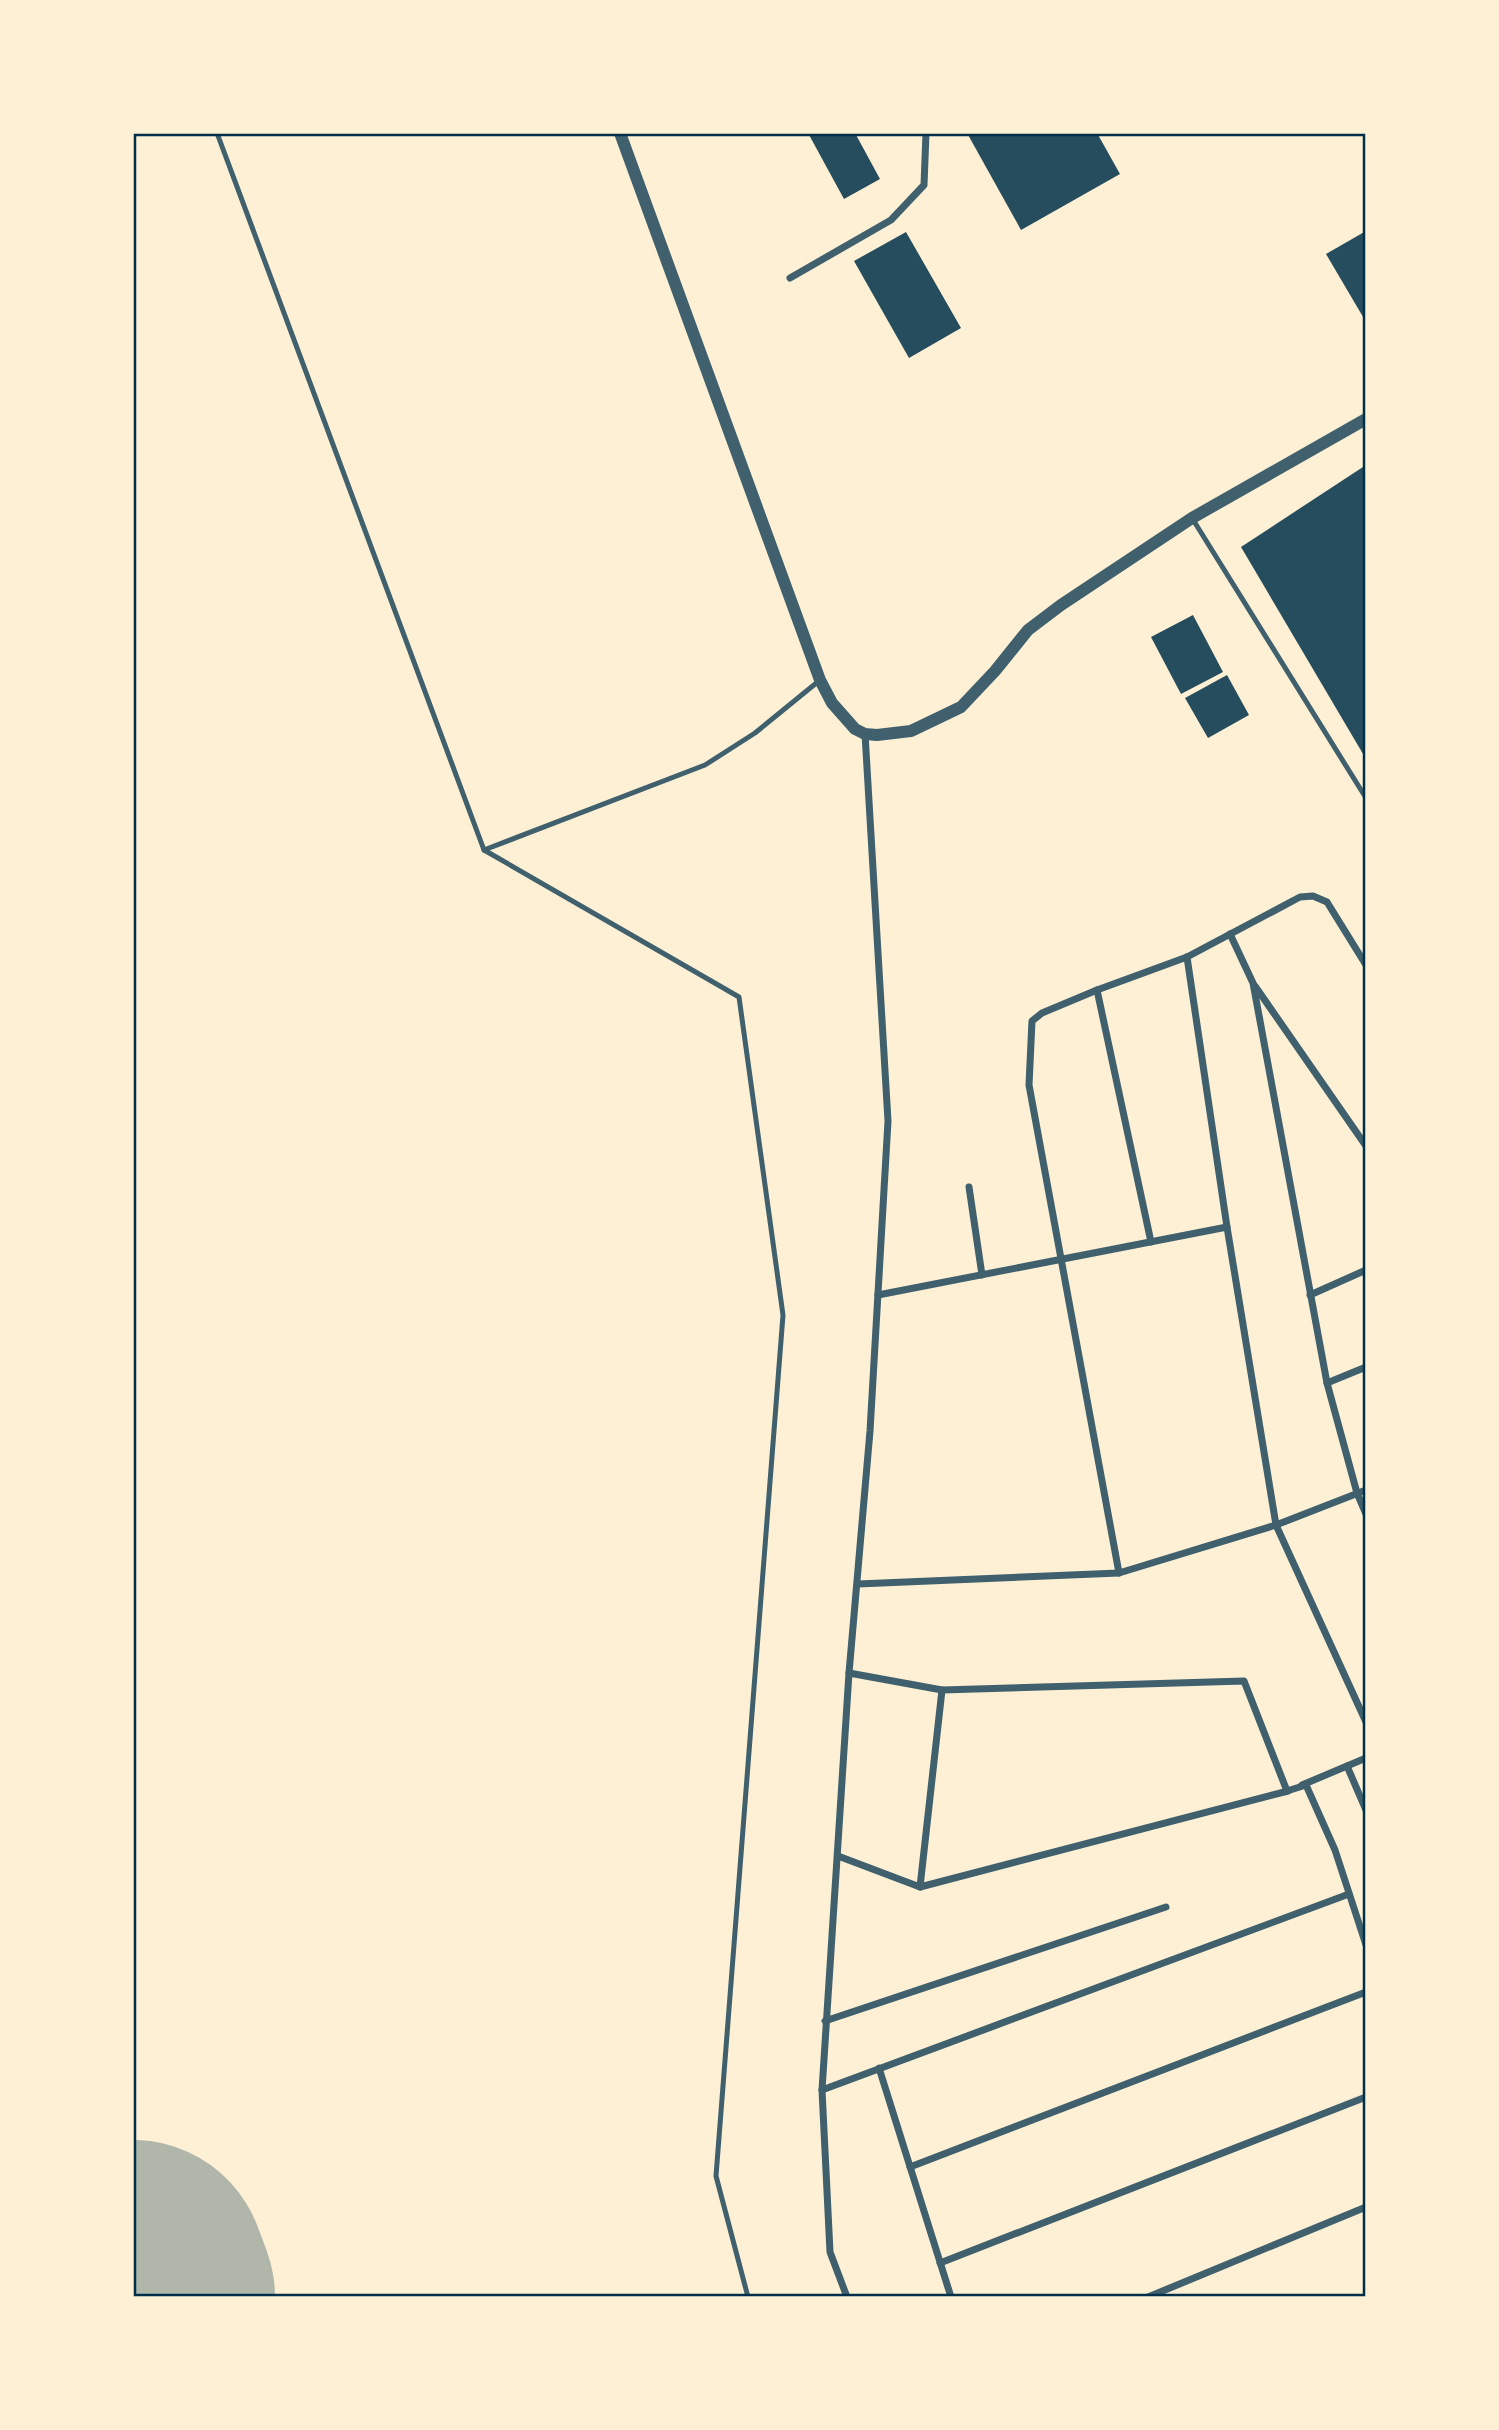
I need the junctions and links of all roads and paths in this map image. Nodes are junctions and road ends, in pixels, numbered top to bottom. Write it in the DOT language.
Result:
graph roads {
  1 [pos="217,133"];
  2 [pos="620,133"];
  3 [pos="926,133"];
  4 [pos="790,278"];
  5 [pos="1366,419"];
  6 [pos="1192,518"];
  7 [pos="820,680"];
  8 [pos="865,734"];
  9 [pos="1366,797"];
  10 [pos="484,850"];
  11 [pos="1230,934"];
  12 [pos="1187,957"];
  13 [pos="1366,965"];
  14 [pos="1253,983"];
  15 [pos="1097,990"];
  16 [pos="1366,1146"];
  17 [pos="969,1187"];
  18 [pos="1227,1227"];
  19 [pos="1151,1242"];
  20 [pos="1062,1259"];
  21 [pos="1366,1270"];
  22 [pos="982,1275"];
  23 [pos="1310,1295"];
  24 [pos="878,1296"];
  25 [pos="1366,1367"];
  26 [pos="1327,1383"];
  27 [pos="1366,1490"];
  28 [pos="1357,1493"];
  29 [pos="1366,1514"];
  30 [pos="1276,1525"];
  31 [pos="1119,1573"];
  32 [pos="858,1584"];
  33 [pos="849,1673"];
  34 [pos="942,1690"];
  35 [pos="1366,1722"];
  36 [pos="1366,1758"];
  37 [pos="1347,1766"];
  38 [pos="1287,1791"];
  39 [pos="1366,1810"];
  40 [pos="838,1856"];
  41 [pos="920,1888"];
  42 [pos="1349,1894"];
  43 [pos="1166,1907"];
  44 [pos="1366,1945"];
  45 [pos="1366,1992"];
  46 [pos="825,2021"];
  47 [pos="878,2068"];
  48 [pos="822,2090"];
  49 [pos="1366,2097"];
  50 [pos="911,2167"];
  51 [pos="1366,2207"];
  52 [pos="940,2263"];
  53 [pos="748,2297"];
  54 [pos="847,2297"];
  55 [pos="951,2297"];
  56 [pos="1147,2297"];
  1 -- 10 [label="lane"];
  2 -- 7 [label="street"];
  3 -- 4 [label="street"];
  5 -- 6 [label="street"];
  6 -- 8 [label="street"];
  6 -- 9 [label="lane"];
  7 -- 8 [label="street"];
  7 -- 10 [label="lane"];
  8 -- 24 [label="street"];
  10 -- 53 [label="lane"];
  11 -- 12 [label="street"];
  11 -- 13 [label="street"];
  11 -- 14 [label="street"];
  12 -- 15 [label="street"];
  12 -- 18 [label="street"];
  14 -- 16 [label="street"];
  14 -- 23 [label="street"];
  15 -- 19 [label="street"];
  15 -- 20 [label="street"];
  17 -- 22 [label="street"];
  18 -- 19 [label="street"];
  18 -- 30 [label="street"];
  19 -- 20 [label="street"];
  20 -- 22 [label="street"];
  20 -- 31 [label="street"];
  21 -- 23 [label="street"];
  22 -- 24 [label="street"];
  23 -- 26 [label="street"];
  24 -- 32 [label="street"];
  25 -- 26 [label="street"];
  26 -- 28 [label="street"];
  27 -- 28 [label="street"];
  28 -- 29 [label="street"];
  28 -- 30 [label="street"];
  30 -- 31 [label="street"];
  30 -- 35 [label="street"];
  31 -- 32 [label="street"];
  32 -- 33 [label="street"];
  33 -- 34 [label="street"];
  33 -- 40 [label="street"];
  34 -- 38 [label="street"];
  34 -- 41 [label="street"];
  36 -- 37 [label="street"];
  37 -- 38 [label="street"];
  37 -- 39 [label="street"];
  38 -- 41 [label="street"];
  38 -- 42 [label="street"];
  40 -- 41 [label="street"];
  40 -- 46 [label="street"];
  42 -- 44 [label="street"];
  42 -- 47 [label="street"];
  43 -- 46 [label="street"];
  45 -- 50 [label="street"];
  46 -- 48 [label="street"];
  47 -- 48 [label="street"];
  47 -- 50 [label="street"];
  48 -- 54 [label="street"];
  49 -- 52 [label="street"];
  50 -- 52 [label="street"];
  51 -- 56 [label="street"];
  52 -- 55 [label="street"];
}
